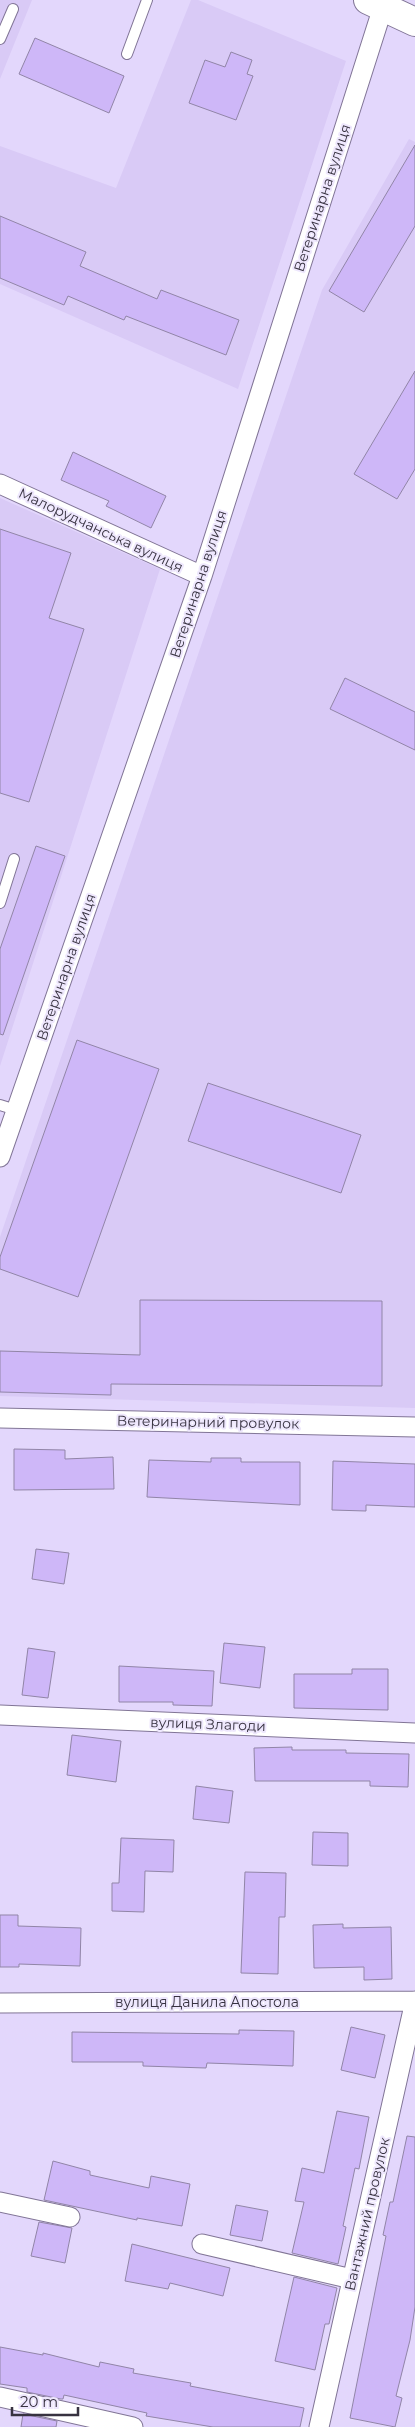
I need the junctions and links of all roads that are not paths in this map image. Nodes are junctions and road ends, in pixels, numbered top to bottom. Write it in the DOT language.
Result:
graph roads {
  1 [pos="147,0"];
  2 [pos="378,2"];
  3 [pos="13,9"];
  4 [pos="415,22"];
  5 [pos="0,39"];
  6 [pos="127,54"];
  7 [pos="0,484"];
  8 [pos="202,576"];
  9 [pos="14,858"];
  10 [pos="0,903"];
  11 [pos="8,1108"];
  12 [pos="0,1157"];
  13 [pos="0,1418"];
  14 [pos="415,1427"];
  15 [pos="0,1715"];
  16 [pos="415,1732"];
  17 [pos="415,2001"];
  18 [pos="0,2003"];
  19 [pos="0,2202"];
  20 [pos="70,2217"];
  21 [pos="202,2244"];
  22 [pos="352,2279"];
  23 [pos="0,2397"];
  24 [pos="133,2427"];
  25 [pos="319,2427"];
  1 -- 6 [label="lane"];
  2 -- 4 [label="highway"];
  2 -- 8 [label="street, Ветеринарна вулиця"];
  3 -- 5 [label="lane"];
  7 -- 8 [label="street, Малорудчанська вулиця"];
  8 -- 11 [label="street, Ветеринарна вулиця"];
  9 -- 10 [label="lane"];
  11 -- 12 [label="street, Ветеринарна вулиця"];
  13 -- 14 [label="street, Ветеринарний провулок"];
  15 -- 16 [label="street, вулиця Злагоди"];
  17 -- 18 [label="street, вулиця Данила Апостола"];
  17 -- 22 [label="street, Вантажний провулок"];
  19 -- 20 [label="street"];
  21 -- 22 [label="street"];
  22 -- 25 [label="street, Вантажний провулок"];
  23 -- 24 [label="street"];
}
